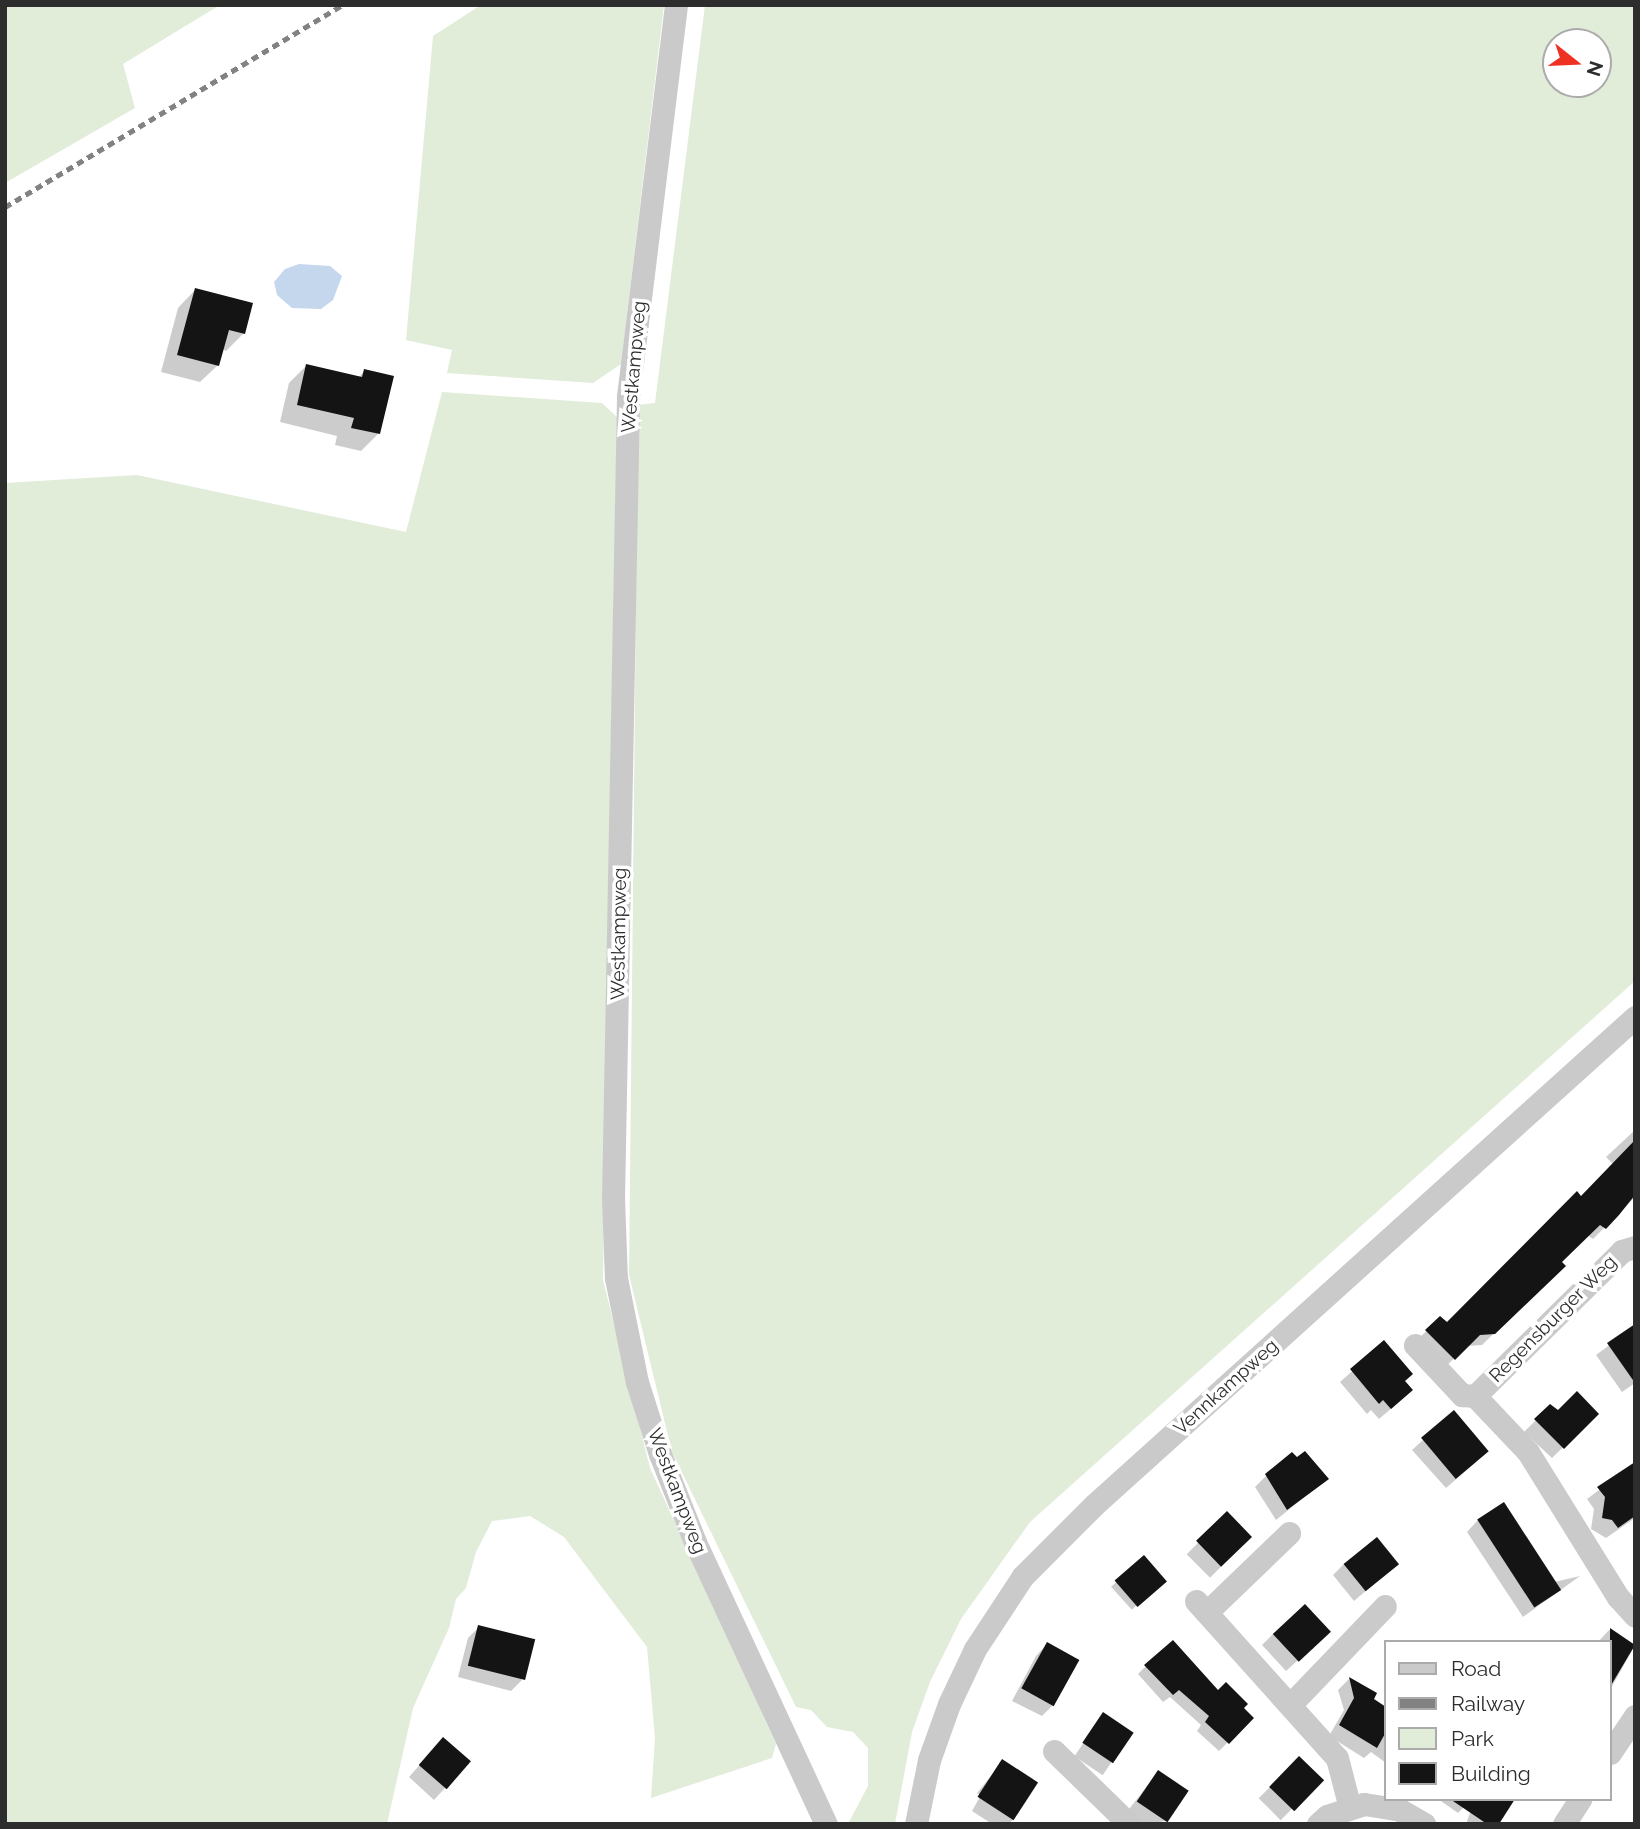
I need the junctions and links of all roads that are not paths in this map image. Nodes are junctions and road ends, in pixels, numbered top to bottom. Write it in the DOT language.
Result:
graph roads {
  1 [pos="676,5"];
  2 [pos="1635,1017"];
  3 [pos="1635,1247"];
  4 [pos="1415,1345"];
  5 [pos="1475,1396"];
  6 [pos="1289,1533"];
  7 [pos="1385,1606"];
  8 [pos="1635,1616"];
  9 [pos="1290,1705"];
  10 [pos="1635,1716"];
  11 [pos="1054,1751"];
  12 [pos="1612,1751"];
  13 [pos="1579,1801"];
  14 [pos="1350,1808"];
  15 [pos="826,1824"];
  16 [pos="916,1824"];
  17 [pos="1129,1824"];
  18 [pos="1318,1824"];
  19 [pos="1424,1824"];
  20 [pos="1564,1824"];
  1 -- 15 [label="street, Westkampweg"];
  2 -- 16 [label="street, Vennkampweg"];
  3 -- 5 [label="street, Regensburger Weg"];
  4 -- 5 [label="street, Regensburger Weg"];
  5 -- 8 [label="street, Regensburger Weg"];
  6 -- 9 [label="street"];
  7 -- 9 [label="street"];
  9 -- 14 [label="street"];
  10 -- 12 [label="street"];
  11 -- 17 [label="street"];
  13 -- 20 [label="street"];
  14 -- 18 [label="street"];
  14 -- 19 [label="street"];
}
